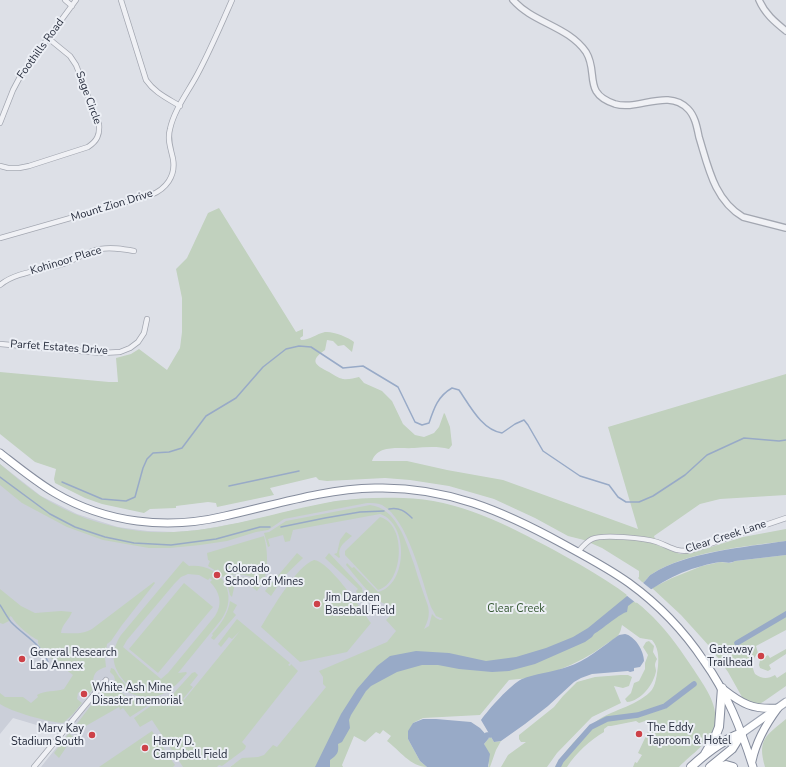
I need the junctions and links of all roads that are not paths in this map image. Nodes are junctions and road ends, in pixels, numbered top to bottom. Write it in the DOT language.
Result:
graph roads {
  1 [pos="65,0"];
  2 [pos="76,0"];
  3 [pos="121,0"];
  4 [pos="232,0"];
  5 [pos="512,0"];
  6 [pos="759,0"];
  7 [pos="72,6"];
  8 [pos="786,31"];
  9 [pos="48,38"];
  10 [pos="180,106"];
  11 [pos="0,123"];
  12 [pos="0,166"];
  13 [pos="786,228"];
  14 [pos="0,238"];
  15 [pos="134,251"];
  16 [pos="0,286"];
  17 [pos="147,319"];
  18 [pos="0,344"];
  19 [pos="0,452"];
  20 [pos="786,518"];
  21 [pos="578,552"];
  22 [pos="106,680"];
  23 [pos="722,688"];
  24 [pos="786,702"];
  25 [pos="778,708"];
  26 [pos="742,733"];
  27 [pos="705,754"];
  28 [pos="752,765"];
  29 [pos="34,767"];
  30 [pos="691,767"];
  31 [pos="710,767"];
  32 [pos="720,767"];
  33 [pos="732,767"];
  1 -- 7 [label="street"];
  2 -- 7 [label="street, Foothills Road"];
  3 -- 10 [label="street"];
  4 -- 10 [label="street, Mount Zion Drive"];
  5 -- 13 [label="street"];
  6 -- 8 [label="street"];
  7 -- 9 [label="street, Foothills Road"];
  9 -- 11 [label="street, Foothills Road"];
  9 -- 12 [label="street, Sage Circle"];
  10 -- 14 [label="street, Mount Zion Drive"];
  15 -- 16 [label="street, Kohinoor Place"];
  17 -- 18 [label="street, Parfet Estates Drive"];
  19 -- 21 [label="main road"];
  20 -- 21 [label="street, Clear Creek Lane"];
  21 -- 23 [label="main road"];
  22 -- 29 [label="street"];
  23 -- 25 [label="main road"];
  23 -- 26 [label="main road"];
  23 -- 27 [label="highway"];
  24 -- 25 [label="main road"];
  25 -- 26 [label="main road"];
  25 -- 28 [label="main road"];
  26 -- 27 [label="highway"];
  26 -- 28 [label="main road"];
  26 -- 31 [label="highway"];
  27 -- 30 [label="highway"];
  32 -- 33 [label="highway"];
}
